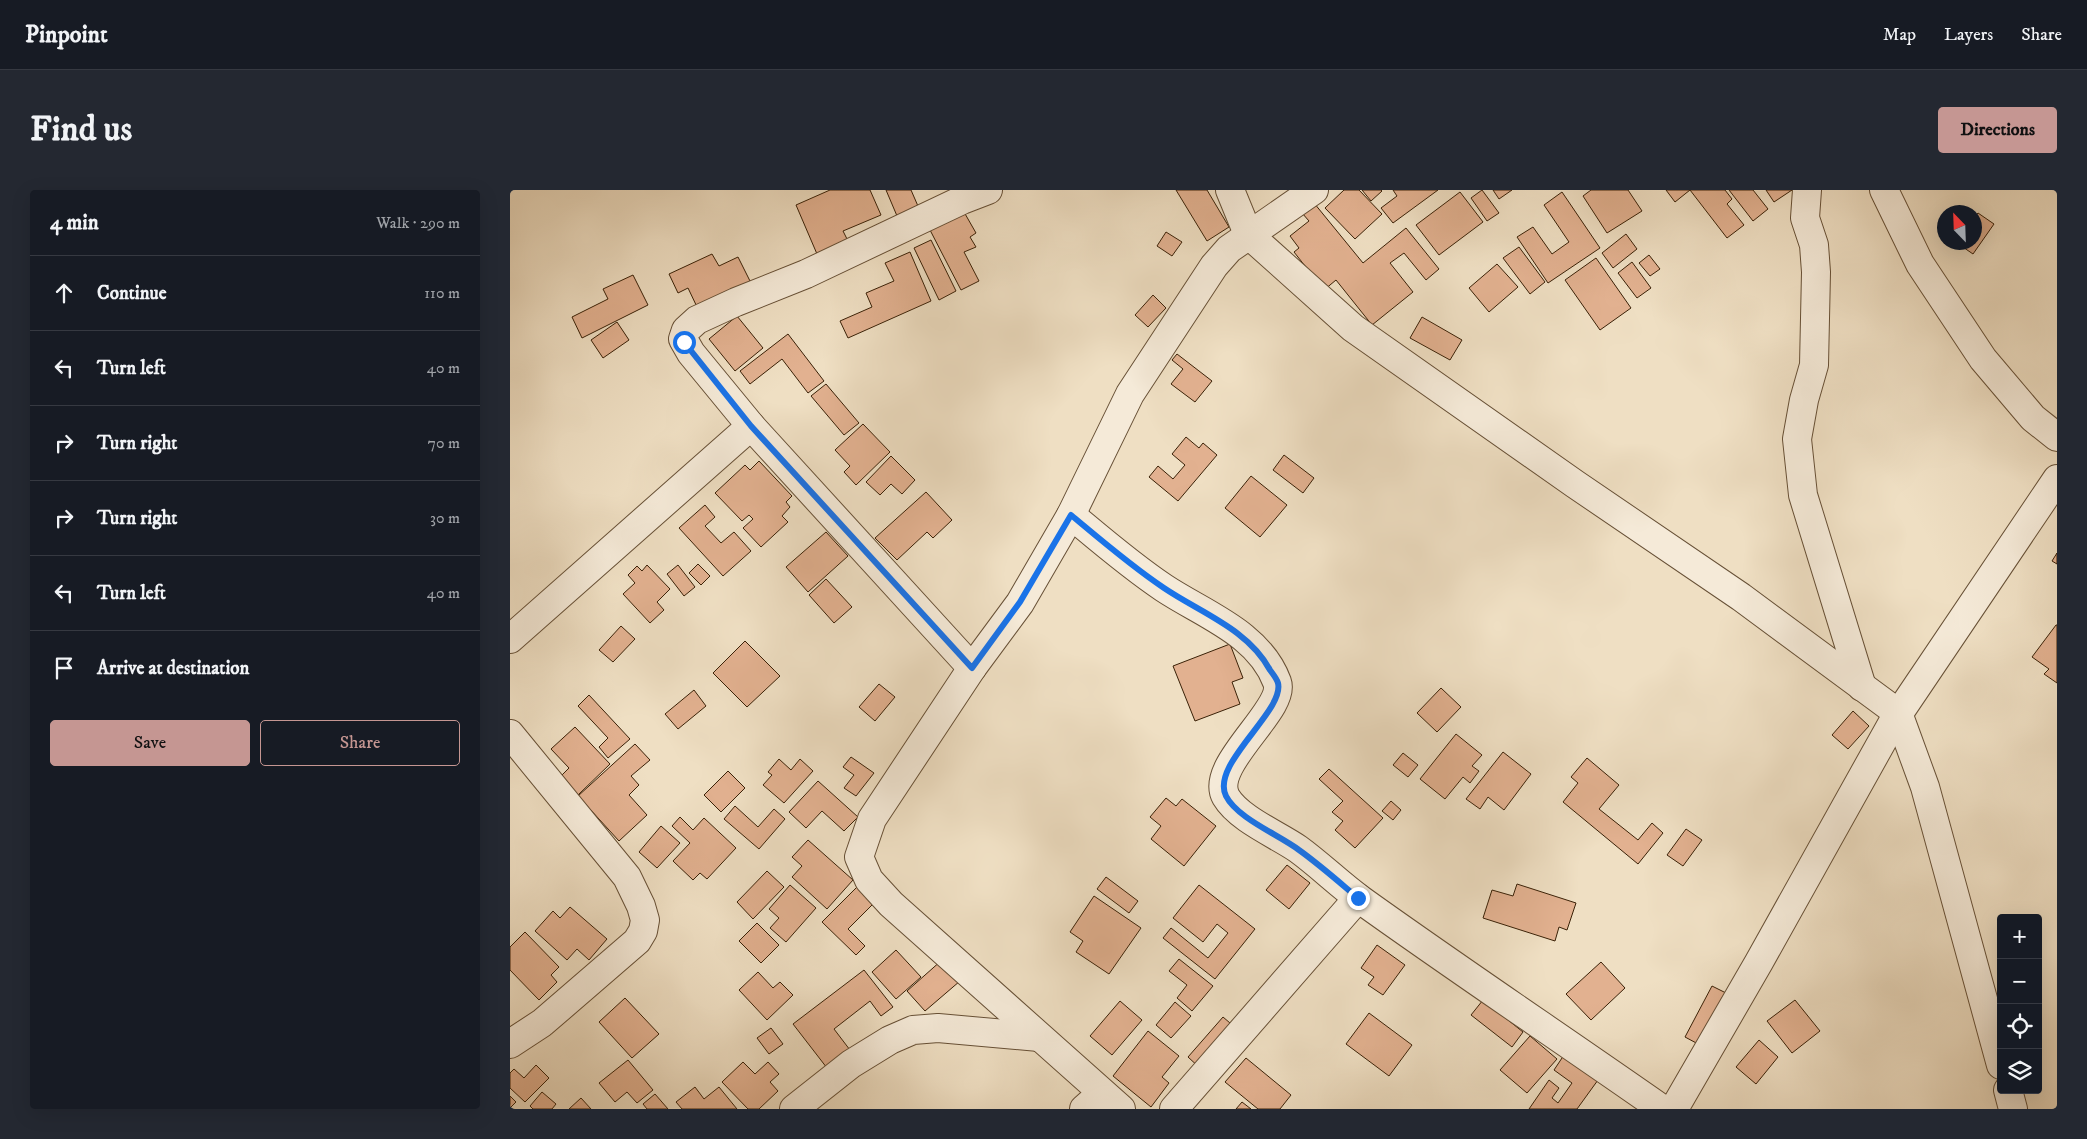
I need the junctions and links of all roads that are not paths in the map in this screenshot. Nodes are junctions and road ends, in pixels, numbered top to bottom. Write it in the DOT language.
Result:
graph roads {
  1 [pos="988,190"];
  2 [pos="1230,190"];
  3 [pos="1314,190"];
  4 [pos="1807,190"];
  5 [pos="1884,190"];
  6 [pos="1248,234"];
  7 [pos="751,426"];
  8 [pos="2057,436"];
  9 [pos="2057,478"];
  10 [pos="1071,515"];
  11 [pos="510,639"];
  12 [pos="972,668"];
  13 [pos="1862,687"];
  14 [pos="1898,714"];
  15 [pos="510,734"];
  16 [pos="1358,898"];
  17 [pos="1039,1037"];
  18 [pos="510,1044"];
  19 [pos="1997,1050"];
  20 [pos="2009,1094"];
  21 [pos="1102,1104"];
  22 [pos="807,1106"];
  23 [pos="1174,1109"];
  24 [pos="1662,1109"];
  25 [pos="1674,1109"];
  26 [pos="2013,1109"];
  1 -- 7 [label="street"];
  2 -- 6 [label="street"];
  3 -- 6 [label="street"];
  4 -- 13 [label="street"];
  5 -- 8 [label="street"];
  6 -- 10 [label="street"];
  6 -- 13 [label="street"];
  7 -- 11 [label="street"];
  7 -- 12 [label="street"];
  9 -- 14 [label="street"];
  10 -- 12 [label="street"];
  10 -- 16 [label="street"];
  12 -- 17 [label="street"];
  13 -- 14 [label="street"];
  14 -- 19 [label="street"];
  14 -- 25 [label="street"];
  15 -- 18 [label="street"];
  16 -- 23 [label="street"];
  16 -- 24 [label="street"];
  17 -- 21 [label="street"];
  17 -- 22 [label="street"];
  20 -- 26 [label="street"];
}
